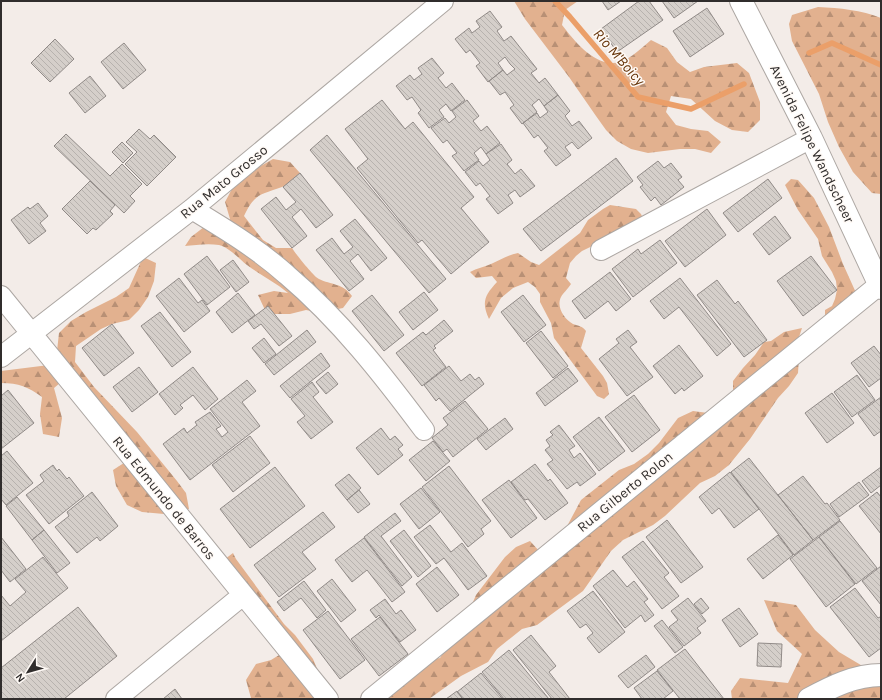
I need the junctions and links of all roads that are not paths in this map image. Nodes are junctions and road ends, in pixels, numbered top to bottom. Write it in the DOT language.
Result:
graph roads {
  1 [pos="443,1"];
  2 [pos="741,1"];
  3 [pos="811,138"];
  4 [pos="192,209"];
  5 [pos="601,250"];
  6 [pos="880,287"];
  7 [pos="1,296"];
  8 [pos="31,334"];
  9 [pos="1,357"];
  10 [pos="424,430"];
  11 [pos="243,595"];
  12 [pos="876,672"];
  13 [pos="116,699"];
  14 [pos="328,699"];
  15 [pos="371,699"];
  16 [pos="809,699"];
  1 -- 4 [label="street, Rua Mato Grosso"];
  2 -- 3 [label="main road, Avenida Felipe Wandscheer"];
  3 -- 5 [label="street"];
  3 -- 6 [label="main road, Avenida Felipe Wandscheer"];
  4 -- 8 [label="street, Rua Mato Grosso"];
  4 -- 10 [label="street"];
  6 -- 15 [label="street, Rua Gilberto Rolon"];
  7 -- 8 [label="street, Rua Edmundo de Barros"];
  8 -- 9 [label="street, Rua Mato Grosso"];
  8 -- 11 [label="street, Rua Edmundo de Barros"];
  11 -- 13 [label="street"];
  11 -- 14 [label="street, Rua Edmundo de Barros"];
  12 -- 16 [label="main road"];
}
